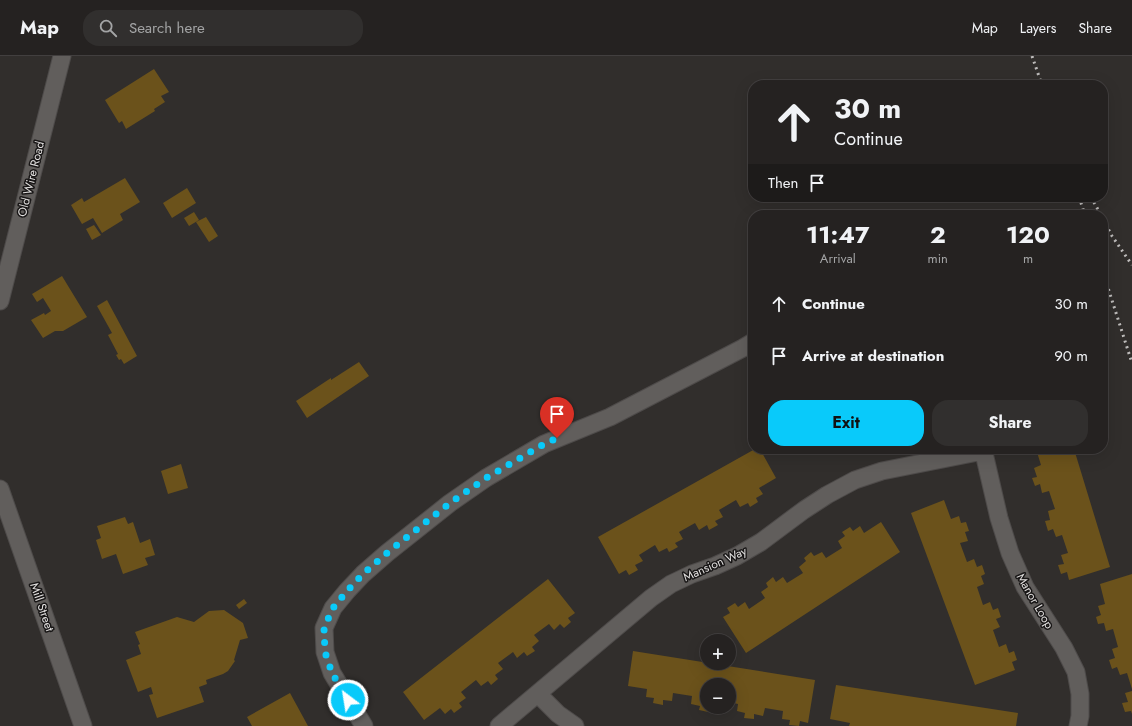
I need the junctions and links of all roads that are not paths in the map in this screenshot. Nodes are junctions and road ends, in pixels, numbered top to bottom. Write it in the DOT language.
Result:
graph roads {
  1 [pos="62,56"];
  2 [pos="0,301"];
  3 [pos="748,345"];
  4 [pos="964,454"];
  5 [pos="984,454"];
  6 [pos="0,489"];
  7 [pos="538,694"];
  8 [pos="84,726"];
  9 [pos="364,726"];
  10 [pos="499,726"];
  11 [pos="575,726"];
  12 [pos="1078,726"];
  1 -- 2 [label="street, Old Wire Road"];
  3 -- 9 [label="street"];
  4 -- 7 [label="street, Mansion Way"];
  5 -- 12 [label="street, Manor Loop"];
  6 -- 8 [label="street, Mill Street"];
  7 -- 10 [label="street, Mansion Way"];
  7 -- 11 [label="street"];
}
